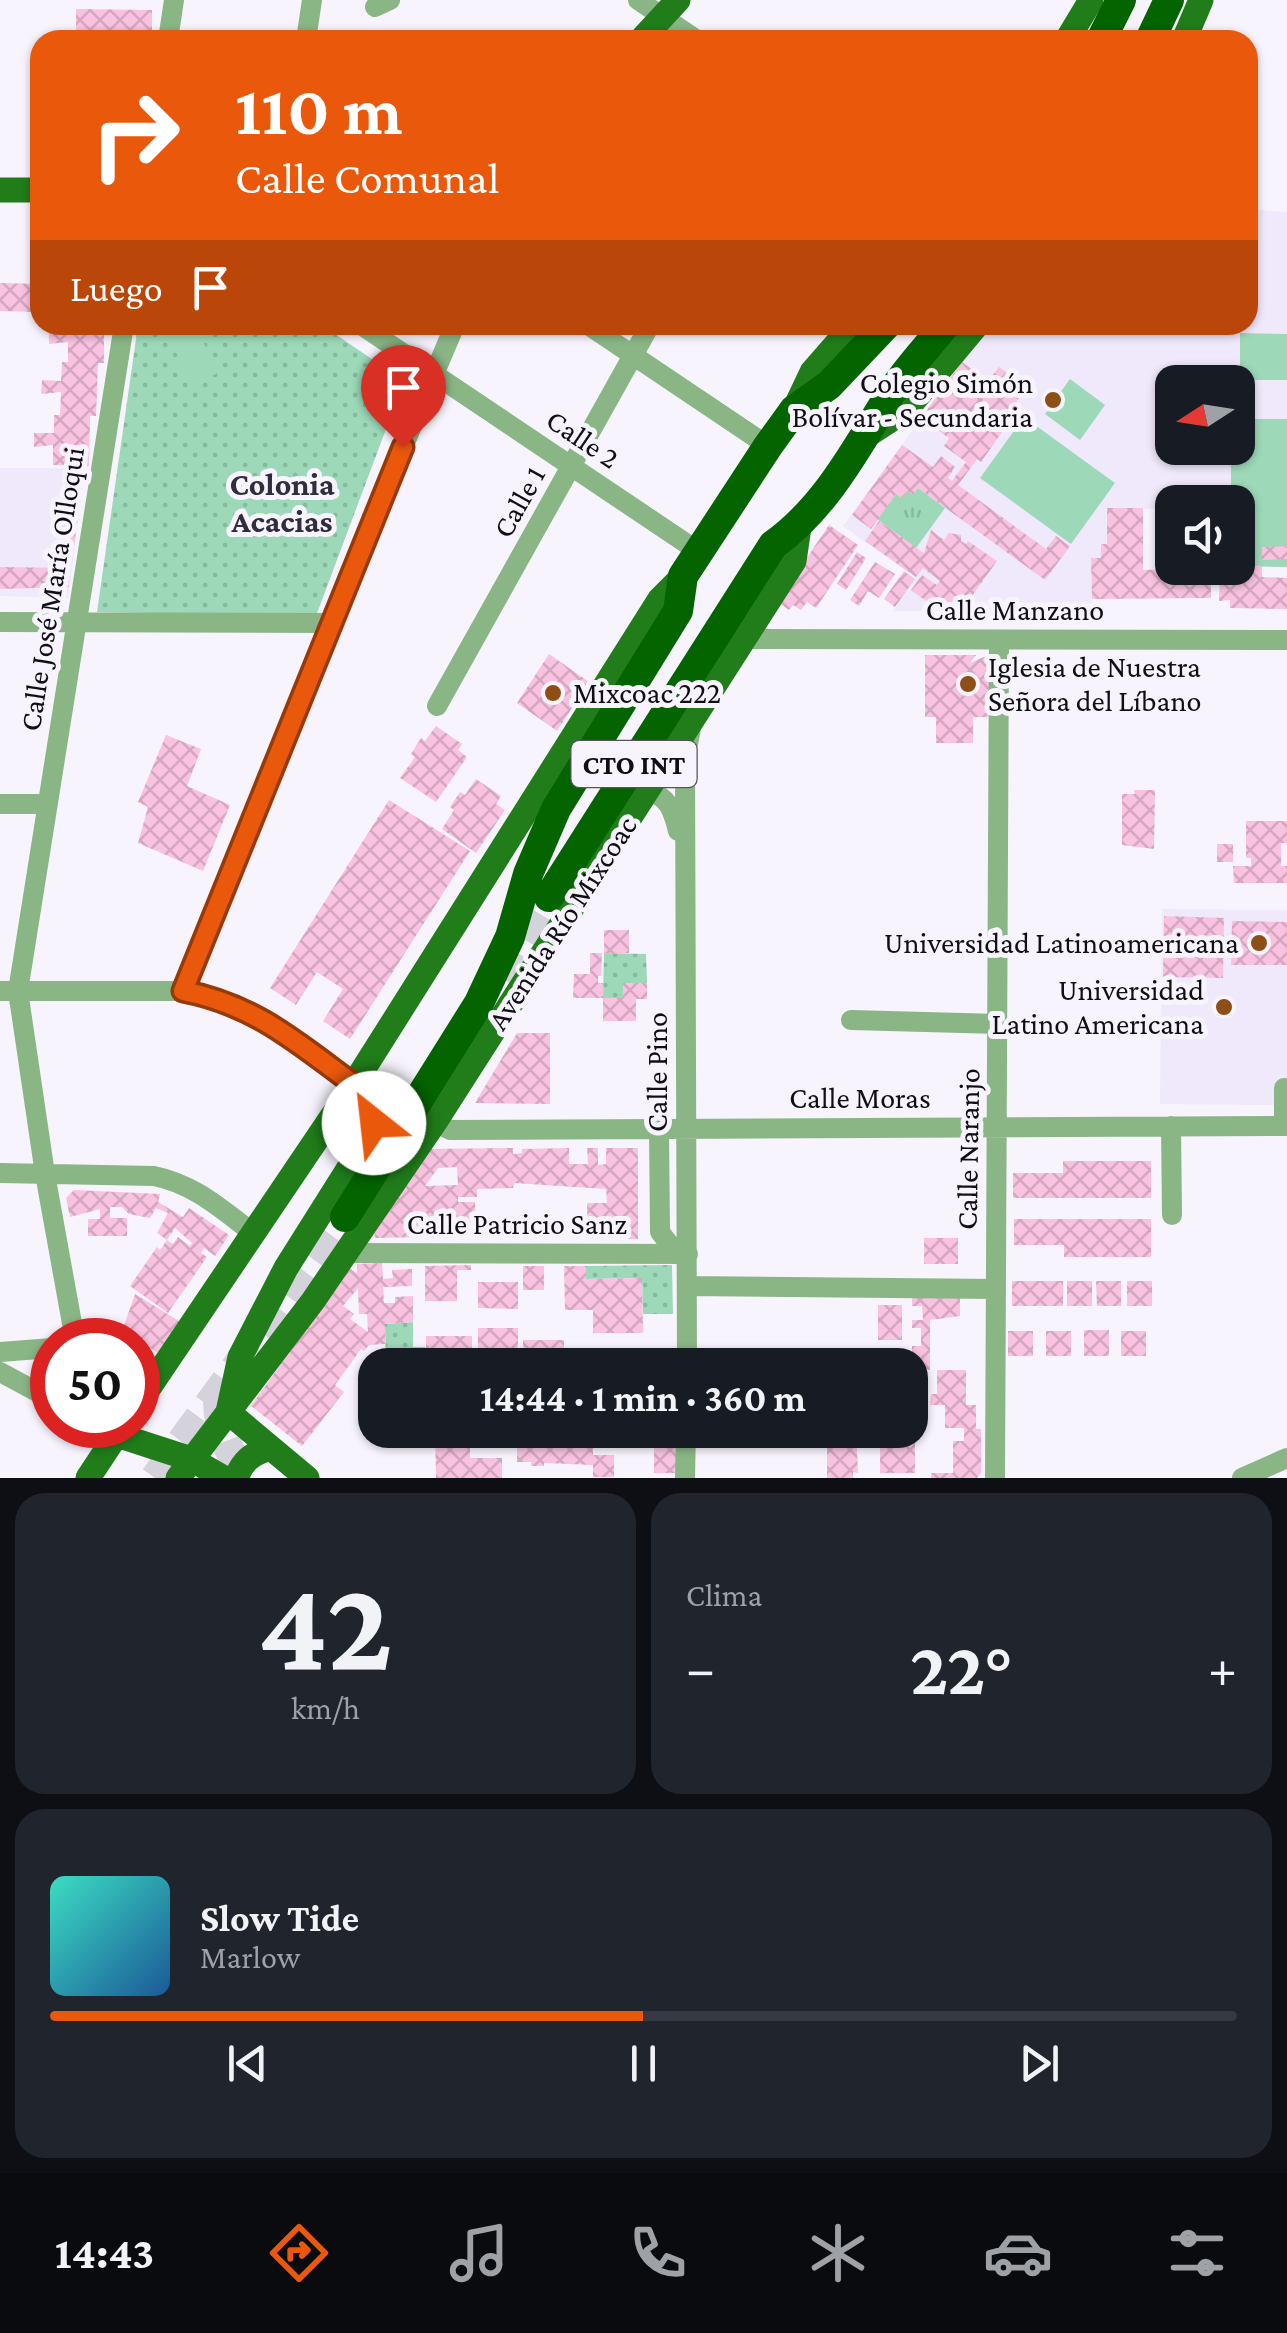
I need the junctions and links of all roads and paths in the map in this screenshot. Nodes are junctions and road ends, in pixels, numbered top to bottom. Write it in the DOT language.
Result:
graph roads {
  1 [pos="174,0"];
  2 [pos="312,0"];
  3 [pos="638,0"];
  4 [pos="1091,0"];
  5 [pos="1122,0"];
  6 [pos="1169,0"];
  7 [pos="1202,0"];
  8 [pos="670,8"];
  9 [pos="170,30"];
  10 [pos="308,30"];
  11 [pos="649,30"];
  12 [pos="689,30"];
  13 [pos="1073,30"];
  14 [pos="1106,30"];
  15 [pos="1155,30"];
  16 [pos="1188,30"];
  17 [pos="0,190"];
  18 [pos="30,190"];
  19 [pos="122,335"];
  20 [pos="375,335"];
  21 [pos="451,335"];
  22 [pos="602,335"];
  23 [pos="644,335"];
  24 [pos="844,335"];
  25 [pos="876,335"];
  26 [pos="937,335"];
  27 [pos="969,335"];
  28 [pos="632,357"];
  29 [pos="433,376"];
  30 [pos="794,410"];
  31 [pos="868,434"];
  32 [pos="768,446"];
  33 [pos="572,468"];
  34 [pos="799,527"];
  35 [pos="691,564"];
  36 [pos="0,622"];
  37 [pos="77,622"];
  38 [pos="330,623"];
  39 [pos="744,638"];
  40 [pos="998,640"];
  41 [pos="1287,640"];
  42 [pos="438,706"];
  43 [pos="692,719"];
  44 [pos="646,791"];
  45 [pos="0,804"];
  46 [pos="47,804"];
  47 [pos="685,857"];
  48 [pos="550,897"];
  49 [pos="9,991"];
  50 [pos="183,991"];
  51 [pos="851,1020"];
  52 [pos="999,1024"];
  53 [pos="354,1084"];
  54 [pos="1284,1088"];
  55 [pos="435,1122"];
  56 [pos="999,1126"];
  57 [pos="1171,1126"];
  58 [pos="1285,1126"];
  59 [pos="660,1129"];
  60 [pos="687,1129"];
  61 [pos="0,1173"];
  62 [pos="45,1174"];
  63 [pos="1172,1215"];
  64 [pos="345,1217"];
  65 [pos="253,1233"];
  66 [pos="346,1253"];
  67 [pos="682,1254"];
  68 [pos="688,1286"];
  69 [pos="996,1290"];
  70 [pos="69,1318"];
  71 [pos="687,1348"];
  72 [pos="30,1350"];
  73 [pos="0,1352"];
  74 [pos="160,1364"];
  75 [pos="0,1372"];
  76 [pos="30,1388"];
  77 [pos="228,1412"];
  78 [pos="103,1448"];
  79 [pos="148,1448"];
  80 [pos="268,1448"];
  81 [pos="686,1448"];
  82 [pos="1284,1464"];
  83 [pos="184,1469"];
  84 [pos="88,1478"];
  85 [pos="224,1478"];
  86 [pos="236,1478"];
  87 [pos="307,1478"];
  88 [pos="686,1478"];
  89 [pos="995,1478"];
  90 [pos="1242,1478"];
  1 -- 9 [label="street"];
  2 -- 10 [label="street"];
  3 -- 8 [label="street"];
  4 -- 13 [label="main road"];
  5 -- 14 [label="highway"];
  6 -- 15 [label="highway"];
  7 -- 16 [label="main road"];
  8 -- 11 [label="main road"];
  8 -- 12 [label="street"];
  17 -- 18 [label="main road"];
  19 -- 37 [label="street, Calle José María Olloqui"];
  20 -- 29 [label="street, Calle 2"];
  21 -- 29 [label="street"];
  22 -- 28 [label="street"];
  23 -- 28 [label="street, Calle 1"];
  24 -- 30 [label="main road, CTO INT"];
  25 -- 30 [label="highway, CTO INT"];
  26 -- 31 [label="highway, CTO INT"];
  27 -- 31 [label="main road, Avenida Río Mixcoac / CTO INT"];
  28 -- 32 [label="street"];
  28 -- 33 [label="street, Calle 1"];
  29 -- 33 [label="street, Calle 2"];
  29 -- 38 [label="street"];
  30 -- 32 [label="highway, CTO INT"];
  31 -- 34 [label="highway, Avenida Río Mixcoac / CTO INT"];
  32 -- 35 [label="highway, CTO INT"];
  33 -- 35 [label="street, Calle 2"];
  33 -- 42 [label="street, Calle 1"];
  34 -- 39 [label="main road, Avenida Río Mixcoac / CTO INT"];
  34 -- 48 [label="highway, CTO INT"];
  35 -- 53 [label="main road, CTO INT"];
  35 -- 64 [label="highway, CTO INT"];
  36 -- 37 [label="street"];
  37 -- 38 [label="street"];
  37 -- 46 [label="street, Calle José María Olloqui"];
  38 -- 50 [label="street"];
  39 -- 40 [label="street, Calle Manzano"];
  39 -- 43 [label="main road, Avenida Río Mixcoac / CTO INT"];
  40 -- 41 [label="street, Calle Manzano"];
  40 -- 52 [label="street, Calle Naranjo"];
  43 -- 44 [label="main road, Avenida Río Mixcoac / CTO INT"];
  43 -- 47 [label="street, Calle Pino"];
  44 -- 47 [label="street, Calle Pino"];
  44 -- 55 [label="main road, Avenida Río Mixcoac / CTO INT"];
  45 -- 46 [label="street"];
  46 -- 49 [label="street, Calle José María Olloqui"];
  47 -- 60 [label="street, Calle Pino"];
  49 -- 50 [label="street"];
  49 -- 62 [label="street, Calle José María Olloqui"];
  50 -- 53 [label="street"];
  51 -- 52 [label="street"];
  52 -- 56 [label="street, Calle Naranjo"];
  53 -- 65 [label="main road, CTO INT"];
  53 -- 77 [label="main road"];
  54 -- 58 [label="street"];
  55 -- 59 [label="street, Calle Moras"];
  55 -- 66 [label="main road, Avenida Río Mixcoac / CTO INT"];
  56 -- 57 [label="street, Calle Moras"];
  56 -- 60 [label="street, Calle Moras"];
  56 -- 69 [label="street, Calle Naranjo"];
  57 -- 58 [label="street, Calle Moras"];
  57 -- 63 [label="street"];
  59 -- 60 [label="street, Calle Moras"];
  59 -- 67 [label="street, Calle Pino"];
  60 -- 67 [label="street, Calle Pino"];
  61 -- 62 [label="street"];
  62 -- 65 [label="street"];
  62 -- 70 [label="street, Calle José María Olloqui"];
  65 -- 74 [label="main road, CTO INT"];
  66 -- 67 [label="street, Calle Patricio Sanz"];
  66 -- 77 [label="main road, Avenida Río Mixcoac / CTO INT"];
  67 -- 68 [label="street, Calle Pino"];
  68 -- 69 [label="street"];
  68 -- 71 [label="street, Calle Pino"];
  69 -- 89 [label="street, Calle Naranjo"];
  72 -- 73 [label="street"];
  75 -- 76 [label="street"];
  77 -- 80 [label="main road"];
  77 -- 83 [label="main road, Avenida Río Mixcoac / CTO INT"];
  78 -- 84 [label="main road"];
  79 -- 83 [label="main road"];
  80 -- 86 [label="main road"];
  80 -- 87 [label="main road"];
  81 -- 88 [label="street"];
  82 -- 90 [label="street"];
  83 -- 85 [label="main road"];
}
